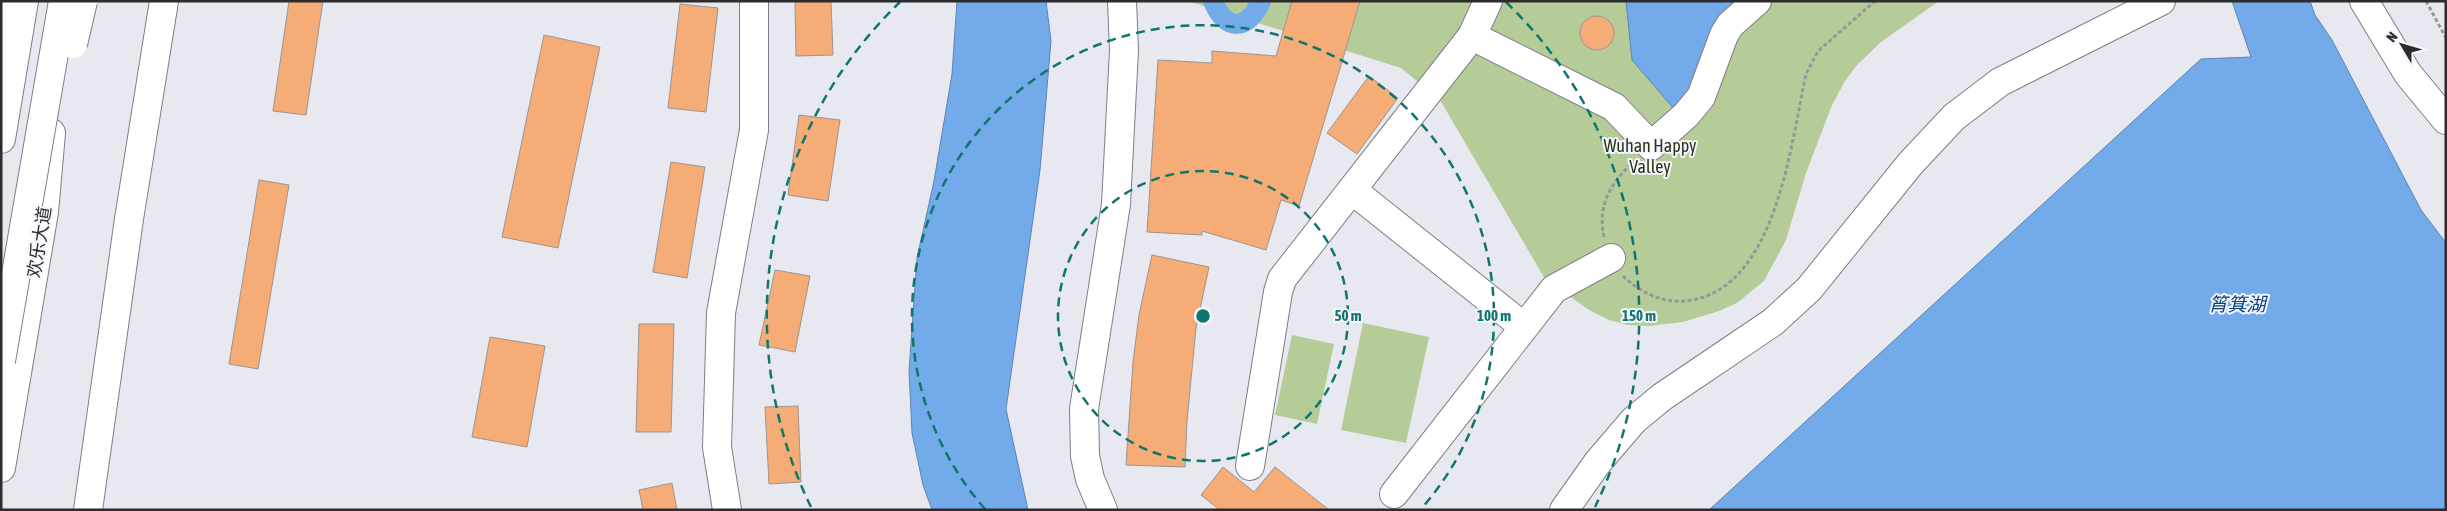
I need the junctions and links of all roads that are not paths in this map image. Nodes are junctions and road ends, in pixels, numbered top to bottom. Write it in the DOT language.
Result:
graph roads {
  1 [pos="7,1"];
  2 [pos="24,1"];
  3 [pos="63,1"];
  4 [pos="83,1"];
  5 [pos="164,1"];
  6 [pos="754,1"];
  7 [pos="1122,1"];
  8 [pos="1488,1"];
  9 [pos="1757,1"];
  10 [pos="2161,1"];
  11 [pos="2364,1"];
  12 [pos="1,34"];
  13 [pos="1472,36"];
  14 [pos="2446,120"];
  15 [pos="1,138"];
  16 [pos="1352,190"];
  17 [pos="1611,258"];
  18 [pos="1524,326"];
  19 [pos="7,330"];
  20 [pos="1,361"];
  21 [pos="1250,466"];
  22 [pos="1,468"];
  23 [pos="1394,494"];
  24 [pos="88,510"];
  25 [pos="727,510"];
  26 [pos="1103,510"];
  27 [pos="1564,510"];
  1 -- 12 [label="main road"];
  2 -- 15 [label="main road"];
  3 -- 19 [label="main road, 欢乐大道, bridge"];
  3 -- 22 [label="main road, 欢乐大道"];
  4 -- 19 [label="main road, bridge"];
  5 -- 24 [label="main road"];
  6 -- 25 [label="main road"];
  7 -- 26 [label="main road"];
  8 -- 13 [label="main road"];
  9 -- 13 [label="main road"];
  10 -- 27 [label="main road"];
  11 -- 14 [label="main road"];
  13 -- 16 [label="main road"];
  16 -- 18 [label="main road"];
  16 -- 21 [label="main road"];
  17 -- 18 [label="main road"];
  18 -- 23 [label="main road"];
  19 -- 20 [label="main road, 欢乐大道, bridge"];
}
